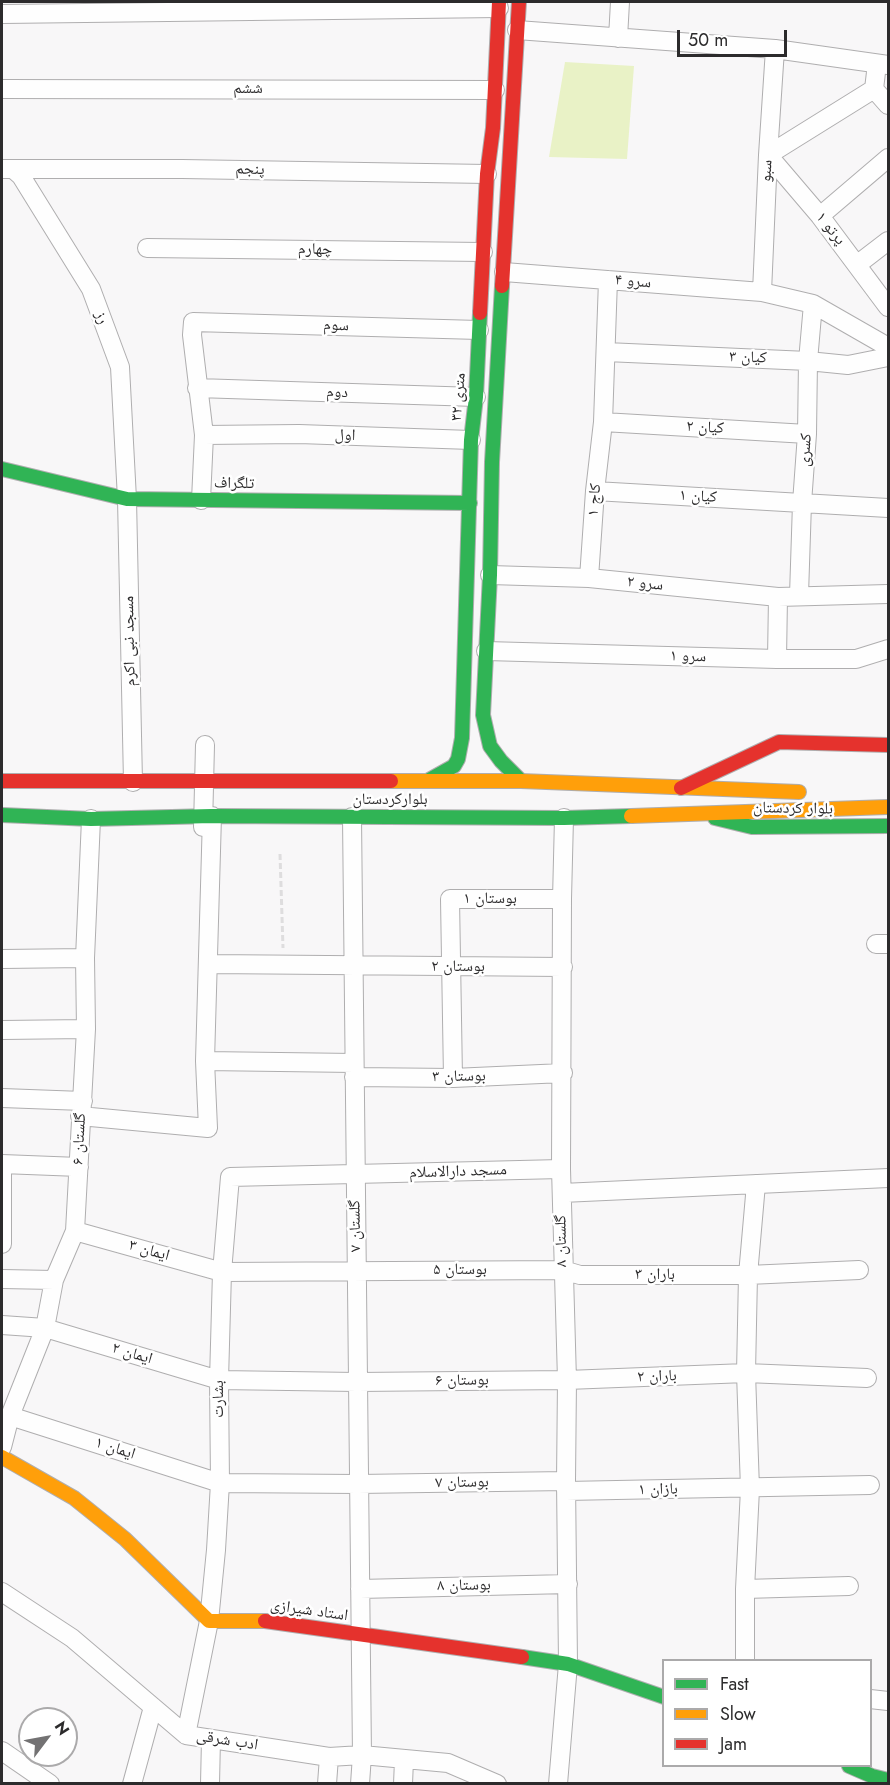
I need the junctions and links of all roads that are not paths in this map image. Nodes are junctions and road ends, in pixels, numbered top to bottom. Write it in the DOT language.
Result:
graph roads {
  1 [pos="519,2"];
  2 [pos="620,2"];
  3 [pos="499,5"];
  4 [pos="2,14"];
  5 [pos="508,30"];
  6 [pos="618,38"];
  7 [pos="775,49"];
  8 [pos="883,65"];
  9 [pos="2,89"];
  10 [pos="873,89"];
  11 [pos="495,90"];
  12 [pos="888,105"];
  13 [pos="768,155"];
  14 [pos="888,158"];
  15 [pos="7,169"];
  16 [pos="487,174"];
  17 [pos="820,216"];
  18 [pos="888,241"];
  19 [pos="147,248"];
  20 [pos="483,252"];
  21 [pos="858,264"];
  22 [pos="504,272"];
  23 [pos="608,280"];
  24 [pos="762,292"];
  25 [pos="813,304"];
  26 [pos="888,307"];
  27 [pos="479,330"];
  28 [pos="888,347"];
  29 [pos="606,352"];
  30 [pos="888,357"];
  31 [pos="808,361"];
  32 [pos="197,388"];
  33 [pos="476,397"];
  34 [pos="603,422"];
  35 [pos="807,434"];
  36 [pos="212,436"];
  37 [pos="471,440"];
  38 [pos="2,469"];
  39 [pos="595,491"];
  40 [pos="127,499"];
  41 [pos="201,500"];
  42 [pos="470,503"];
  43 [pos="802,503"];
  44 [pos="888,508"];
  45 [pos="490,575"];
  46 [pos="589,578"];
  47 [pos="888,594"];
  48 [pos="799,595"];
  49 [pos="778,597"];
  50 [pos="888,649"];
  51 [pos="486,651"];
  52 [pos="777,659"];
  53 [pos="205,745"];
  54 [pos="888,745"];
  55 [pos="429,780"];
  56 [pos="521,781"];
  57 [pos="2,782"];
  58 [pos="133,782"];
  59 [pos="204,782"];
  60 [pos="681,788"];
  61 [pos="818,792"];
  62 [pos="888,807"];
  63 [pos="698,814"];
  64 [pos="2,815"];
  65 [pos="208,817"];
  66 [pos="352,817"];
  67 [pos="564,818"];
  68 [pos="92,819"];
  69 [pos="888,826"];
  70 [pos="203,840"];
  71 [pos="562,899"];
  72 [pos="85,958"];
  73 [pos="2,959"];
  74 [pos="209,964"];
  75 [pos="354,965"];
  76 [pos="451,967"];
  77 [pos="563,967"];
  78 [pos="86,1029"];
  79 [pos="2,1030"];
  80 [pos="205,1061"];
  81 [pos="354,1070"];
  82 [pos="562,1073"];
  83 [pos="453,1078"];
  84 [pos="2,1098"];
  85 [pos="82,1108"];
  86 [pos="2,1164"];
  87 [pos="79,1167"];
  88 [pos="561,1169"];
  89 [pos="355,1174"];
  90 [pos="230,1178"];
  91 [pos="888,1178"];
  92 [pos="756,1184"];
  93 [pos="562,1193"];
  94 [pos="75,1231"];
  95 [pos="2,1244"];
  96 [pos="356,1270"];
  97 [pos="563,1270"];
  98 [pos="859,1270"];
  99 [pos="222,1272"];
  100 [pos="748,1275"];
  101 [pos="2,1279"];
  102 [pos="54,1280"];
  103 [pos="2,1324"];
  104 [pos="45,1328"];
  105 [pos="746,1373"];
  106 [pos="867,1378"];
  107 [pos="219,1380"];
  108 [pos="567,1380"];
  109 [pos="357,1382"];
  110 [pos="10,1416"];
  111 [pos="2,1447"];
  112 [pos="2,1457"];
  113 [pos="220,1483"];
  114 [pos="358,1484"];
  115 [pos="870,1485"];
  116 [pos="566,1486"];
  117 [pos="750,1489"];
  118 [pos="568,1584"];
  119 [pos="849,1586"];
  120 [pos="360,1589"];
  121 [pos="745,1589"];
  122 [pos="2,1592"];
  123 [pos="209,1621"];
  124 [pos="360,1634"];
  125 [pos="746,1659"];
  126 [pos="568,1664"];
  127 [pos="662,1697"];
  128 [pos="872,1699"];
  129 [pos="888,1701"];
  130 [pos="153,1707"];
  131 [pos="186,1735"];
  132 [pos="211,1739"];
  133 [pos="2,1751"];
  134 [pos="362,1755"];
  135 [pos="329,1757"];
  136 [pos="404,1760"];
  137 [pos="851,1767"];
  138 [pos="877,1780"];
  139 [pos="50,1784"];
  140 [pos="132,1784"];
  141 [pos="210,1784"];
  142 [pos="327,1784"];
  143 [pos="360,1784"];
  144 [pos="403,1784"];
  145 [pos="497,1784"];
  146 [pos="558,1784"];
  1 -- 5 [label="main road, ۳۲ متری"];
  2 -- 6 [label="street"];
  3 -- 4 [label="street"];
  3 -- 5 [label="main road, ۳۲ متری"];
  5 -- 6 [label="street"];
  5 -- 11 [label="main road, ۳۲ متری"];
  5 -- 22 [label="main road, ۳۲ متری"];
  6 -- 7 [label="street"];
  7 -- 8 [label="street"];
  7 -- 13 [label="street, سبو"];
  8 -- 10 [label="street"];
  9 -- 11 [label="street, ششم"];
  10 -- 12 [label="street"];
  10 -- 13 [label="street"];
  11 -- 16 [label="main road, ۳۲ متری"];
  13 -- 17 [label="street, پرتو ۱"];
  13 -- 24 [label="street, سبو"];
  14 -- 17 [label="street"];
  15 -- 16 [label="street, پنجم"];
  15 -- 40 [label="street, رز"];
  16 -- 20 [label="main road, ۳۲ متری"];
  17 -- 21 [label="street, پرتو ۱"];
  18 -- 21 [label="street"];
  19 -- 20 [label="street, چهارم"];
  20 -- 27 [label="main road, ۳۲ متری"];
  21 -- 26 [label="street, پرتو ۱"];
  22 -- 23 [label="street, سرو ۴"];
  22 -- 45 [label="main road, ۳۲ متری"];
  23 -- 24 [label="street, سرو ۴"];
  23 -- 29 [label="street, کاج ۱"];
  24 -- 25 [label="street, سرو ۴"];
  25 -- 28 [label="street, سرو ۴"];
  25 -- 31 [label="street, کسری"];
  27 -- 32 [label="street, سوم"];
  27 -- 33 [label="main road, ۳۲ متری"];
  29 -- 31 [label="street, کیان ۳"];
  29 -- 34 [label="street, کاج ۱"];
  30 -- 31 [label="street, کیان ۳"];
  31 -- 35 [label="street, کسری"];
  32 -- 33 [label="street, دوم"];
  32 -- 36 [label="street"];
  33 -- 37 [label="main road, ۳۲ متری"];
  34 -- 35 [label="street, کیان ۲"];
  34 -- 39 [label="street, کاج ۱"];
  35 -- 43 [label="street, کسری"];
  36 -- 37 [label="street, اول"];
  36 -- 41 [label="street"];
  37 -- 42 [label="main road, ۳۲ متری"];
  38 -- 40 [label="main road, تلگراف"];
  39 -- 43 [label="street, کیان ۱"];
  39 -- 46 [label="street, کاج ۱"];
  40 -- 41 [label="main road, تلگراف"];
  40 -- 58 [label="street, مسجد نبی اکرم"];
  41 -- 42 [label="main road, تلگراف"];
  42 -- 55 [label="main road, ۳۲ متری"];
  43 -- 44 [label="street, کیان ۱"];
  43 -- 48 [label="street, کسری"];
  45 -- 46 [label="street, سرو ۲"];
  45 -- 51 [label="main road, ۳۲ متری"];
  46 -- 49 [label="street, سرو ۲"];
  47 -- 48 [label="street, سرو ۲"];
  48 -- 49 [label="street, سرو ۲"];
  49 -- 52 [label="street"];
  50 -- 52 [label="street, سرو ۱"];
  51 -- 52 [label="street, سرو ۱"];
  51 -- 56 [label="main road, ۳۲ متری"];
  53 -- 59 [label="street"];
  54 -- 60 [label="main road, بلوارکردستان"];
  55 -- 56 [label="main road, بلوارکردستان"];
  55 -- 59 [label="main road, بلوارکردستان"];
  56 -- 60 [label="main road, بلوارکردستان"];
  57 -- 58 [label="main road, بلوارکردستان"];
  58 -- 59 [label="main road, بلوارکردستان"];
  59 -- 65 [label="street"];
  60 -- 61 [label="main road, بلوارکردستان"];
  62 -- 63 [label="main road, بلوارکردستان"];
  63 -- 67 [label="main road, بلوارکردستان"];
  63 -- 69 [label="main road, بلوار کردستان"];
  64 -- 68 [label="main road, بلوارکردستان"];
  65 -- 66 [label="main road, بلوارکردستان"];
  65 -- 68 [label="main road, بلوارکردستان"];
  65 -- 70 [label="street"];
  65 -- 74 [label="street"];
  66 -- 67 [label="main road, بلوارکردستان"];
  66 -- 75 [label="street, گلستان ۷"];
  67 -- 71 [label="street, گلستان ۸"];
  68 -- 72 [label="street, گلستان ۶"];
  71 -- 76 [label="street, بوستان ۱"];
  71 -- 77 [label="street, گلستان ۸"];
  72 -- 73 [label="street"];
  72 -- 78 [label="street, گلستان ۶"];
  74 -- 75 [label="street, بوستان ۲"];
  74 -- 80 [label="street"];
  75 -- 76 [label="street, بوستان ۲"];
  75 -- 81 [label="street, گلستان ۷"];
  76 -- 77 [label="street, بوستان ۲"];
  76 -- 83 [label="street"];
  77 -- 82 [label="street, گلستان ۸"];
  78 -- 79 [label="street"];
  78 -- 85 [label="street, گلستان ۶"];
  80 -- 81 [label="street, بوستان ۳"];
  80 -- 85 [label="street"];
  81 -- 83 [label="street, بوستان ۳"];
  81 -- 89 [label="street, گلستان ۷"];
  82 -- 83 [label="street, بوستان ۳"];
  82 -- 88 [label="street, گلستان ۸"];
  84 -- 85 [label="street"];
  85 -- 87 [label="street, گلستان ۶"];
  86 -- 87 [label="street"];
  86 -- 95 [label="street"];
  87 -- 94 [label="street, گلستان ۶"];
  88 -- 89 [label="street, مسجد دارالاسلام"];
  88 -- 93 [label="street, گلستان ۸"];
  89 -- 90 [label="street, مسجد دارالاسلام"];
  89 -- 96 [label="street, گلستان ۷"];
  90 -- 99 [label="street, بشارت"];
  91 -- 92 [label="street"];
  92 -- 93 [label="street"];
  92 -- 100 [label="street"];
  93 -- 97 [label="street, گلستان ۸"];
  94 -- 99 [label="street, ایمان ۳"];
  94 -- 102 [label="street, گلستان ۶"];
  96 -- 97 [label="street, بوستان ۵"];
  96 -- 99 [label="street, ایمان ۳"];
  96 -- 109 [label="street, گلستان ۷"];
  97 -- 100 [label="street, باران ۳"];
  97 -- 108 [label="street, گلستان ۸"];
  98 -- 100 [label="street"];
  99 -- 107 [label="street, بشارت"];
  100 -- 105 [label="street"];
  101 -- 102 [label="street"];
  102 -- 104 [label="street, گلستان ۶"];
  103 -- 104 [label="street, ایمان ۲"];
  104 -- 107 [label="street, ایمان ۲"];
  104 -- 110 [label="street, گلستان ۶"];
  105 -- 106 [label="street"];
  105 -- 108 [label="street, باران ۲"];
  105 -- 117 [label="street"];
  107 -- 109 [label="street, ایمان ۲"];
  107 -- 113 [label="street, بشارت"];
  108 -- 109 [label="street, بوستان ۶"];
  108 -- 116 [label="street, گلستان ۸"];
  109 -- 114 [label="street, گلستان ۷"];
  110 -- 111 [label="street, گلستان ۶"];
  110 -- 113 [label="street, ایمان ۱"];
  112 -- 123 [label="main road"];
  113 -- 114 [label="street, ایمان ۱"];
  113 -- 123 [label="street, بشارت"];
  114 -- 116 [label="street, بوستان ۷"];
  114 -- 120 [label="street, گلستان ۷"];
  115 -- 117 [label="street"];
  116 -- 117 [label="street, بازان ۱"];
  116 -- 118 [label="street, گلستان ۸"];
  117 -- 121 [label="street"];
  118 -- 120 [label="street, بوستان ۸"];
  118 -- 126 [label="street, گلستان ۸"];
  119 -- 121 [label="street"];
  120 -- 124 [label="street, گلستان ۷"];
  121 -- 125 [label="street"];
  122 -- 130 [label="street, ادب شرقی"];
  123 -- 124 [label="main road, استاد شیرازی"];
  123 -- 131 [label="street, بشارت"];
  124 -- 126 [label="main road, استاد شیرازی"];
  124 -- 134 [label="street, گلستان ۷"];
  126 -- 127 [label="main road, استاد شیرازی"];
  126 -- 146 [label="street, گلستان ۸"];
  128 -- 129 [label="street"];
  130 -- 131 [label="street, ادب شرقی"];
  130 -- 140 [label="street"];
  131 -- 132 [label="street, ادب شرقی"];
  132 -- 135 [label="street, ادب شرقی"];
  132 -- 141 [label="street"];
  133 -- 139 [label="street"];
  134 -- 135 [label="street, ادب شرقی"];
  134 -- 136 [label="street, ادب شرقی"];
  134 -- 143 [label="street, گلستان ۷"];
  135 -- 142 [label="street"];
  136 -- 144 [label="street"];
  136 -- 145 [label="street, ادب شرقی"];
  137 -- 138 [label="main road"];
}
